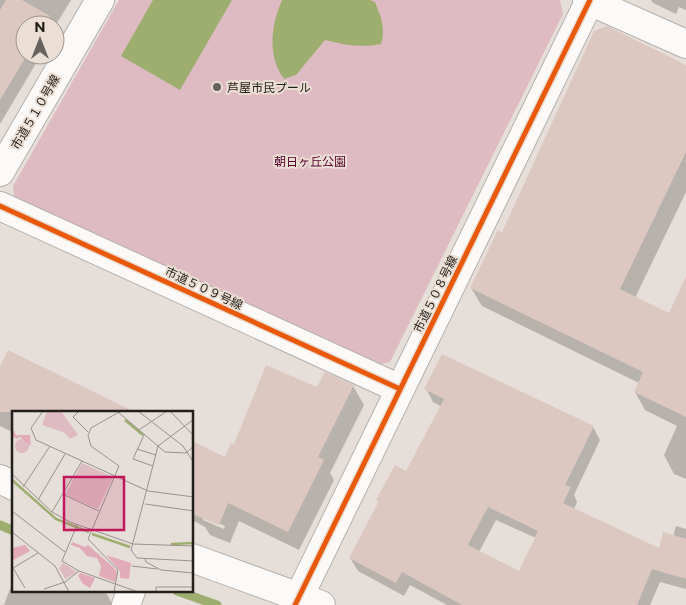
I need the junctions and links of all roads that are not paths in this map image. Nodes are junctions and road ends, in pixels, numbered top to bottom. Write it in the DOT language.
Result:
graph roads {
  1 [pos="100,0"];
  2 [pos="589,0"];
  3 [pos="686,44"];
  4 [pos="0,172"];
  5 [pos="0,206"];
  6 [pos="400,389"];
  7 [pos="0,479"];
  8 [pos="12,485"];
  9 [pos="194,559"];
  10 [pos="305,603"];
  1 -- 4 [label="street, 市道５１０号線"];
  2 -- 3 [label="street"];
  2 -- 6 [label="street, 市道５０８号線"];
  5 -- 6 [label="street, 市道５０９号線"];
  6 -- 10 [label="street, 市道５０８号線"];
  7 -- 8 [label="street"];
  9 -- 10 [label="street"];
}
